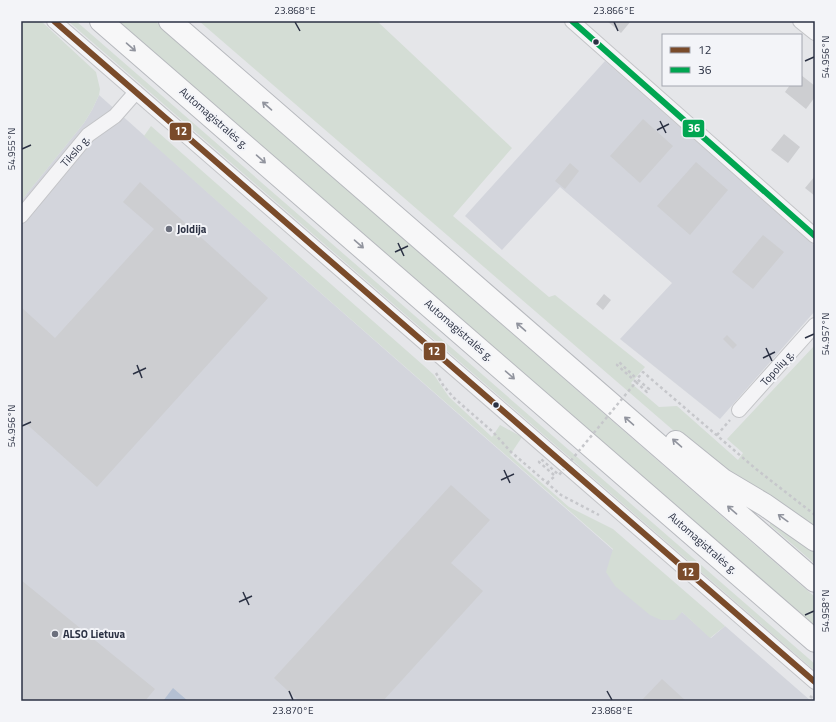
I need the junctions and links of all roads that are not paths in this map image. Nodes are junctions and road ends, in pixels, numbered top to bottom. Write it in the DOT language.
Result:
graph roads {
  1 [pos="54,21"];
  2 [pos="101,21"];
  3 [pos="170,21"];
  4 [pos="572,21"];
  5 [pos="800,21"];
  6 [pos="815,33"];
  7 [pos="136,92"];
  8 [pos="297,132"];
  9 [pos="21,216"];
  10 [pos="815,236"];
  11 [pos="815,325"];
  12 [pos="739,410"];
  13 [pos="815,540"];
  14 [pos="815,581"];
  15 [pos="815,640"];
  16 [pos="815,682"];
  1 -- 7 [label="street"];
  2 -- 15 [label="highway, Automagistralės g., one-way"];
  8 -- 3 [label="highway, one-way"];
  4 -- 10 [label="street"];
  5 -- 6 [label="street"];
  7 -- 9 [label="street, Tikslo g."];
  7 -- 16 [label="street"];
  13 -- 8 [label="highway, one-way"];
  14 -- 8 [label="highway, one-way"];
  11 -- 12 [label="street, Topolių g."];
}
